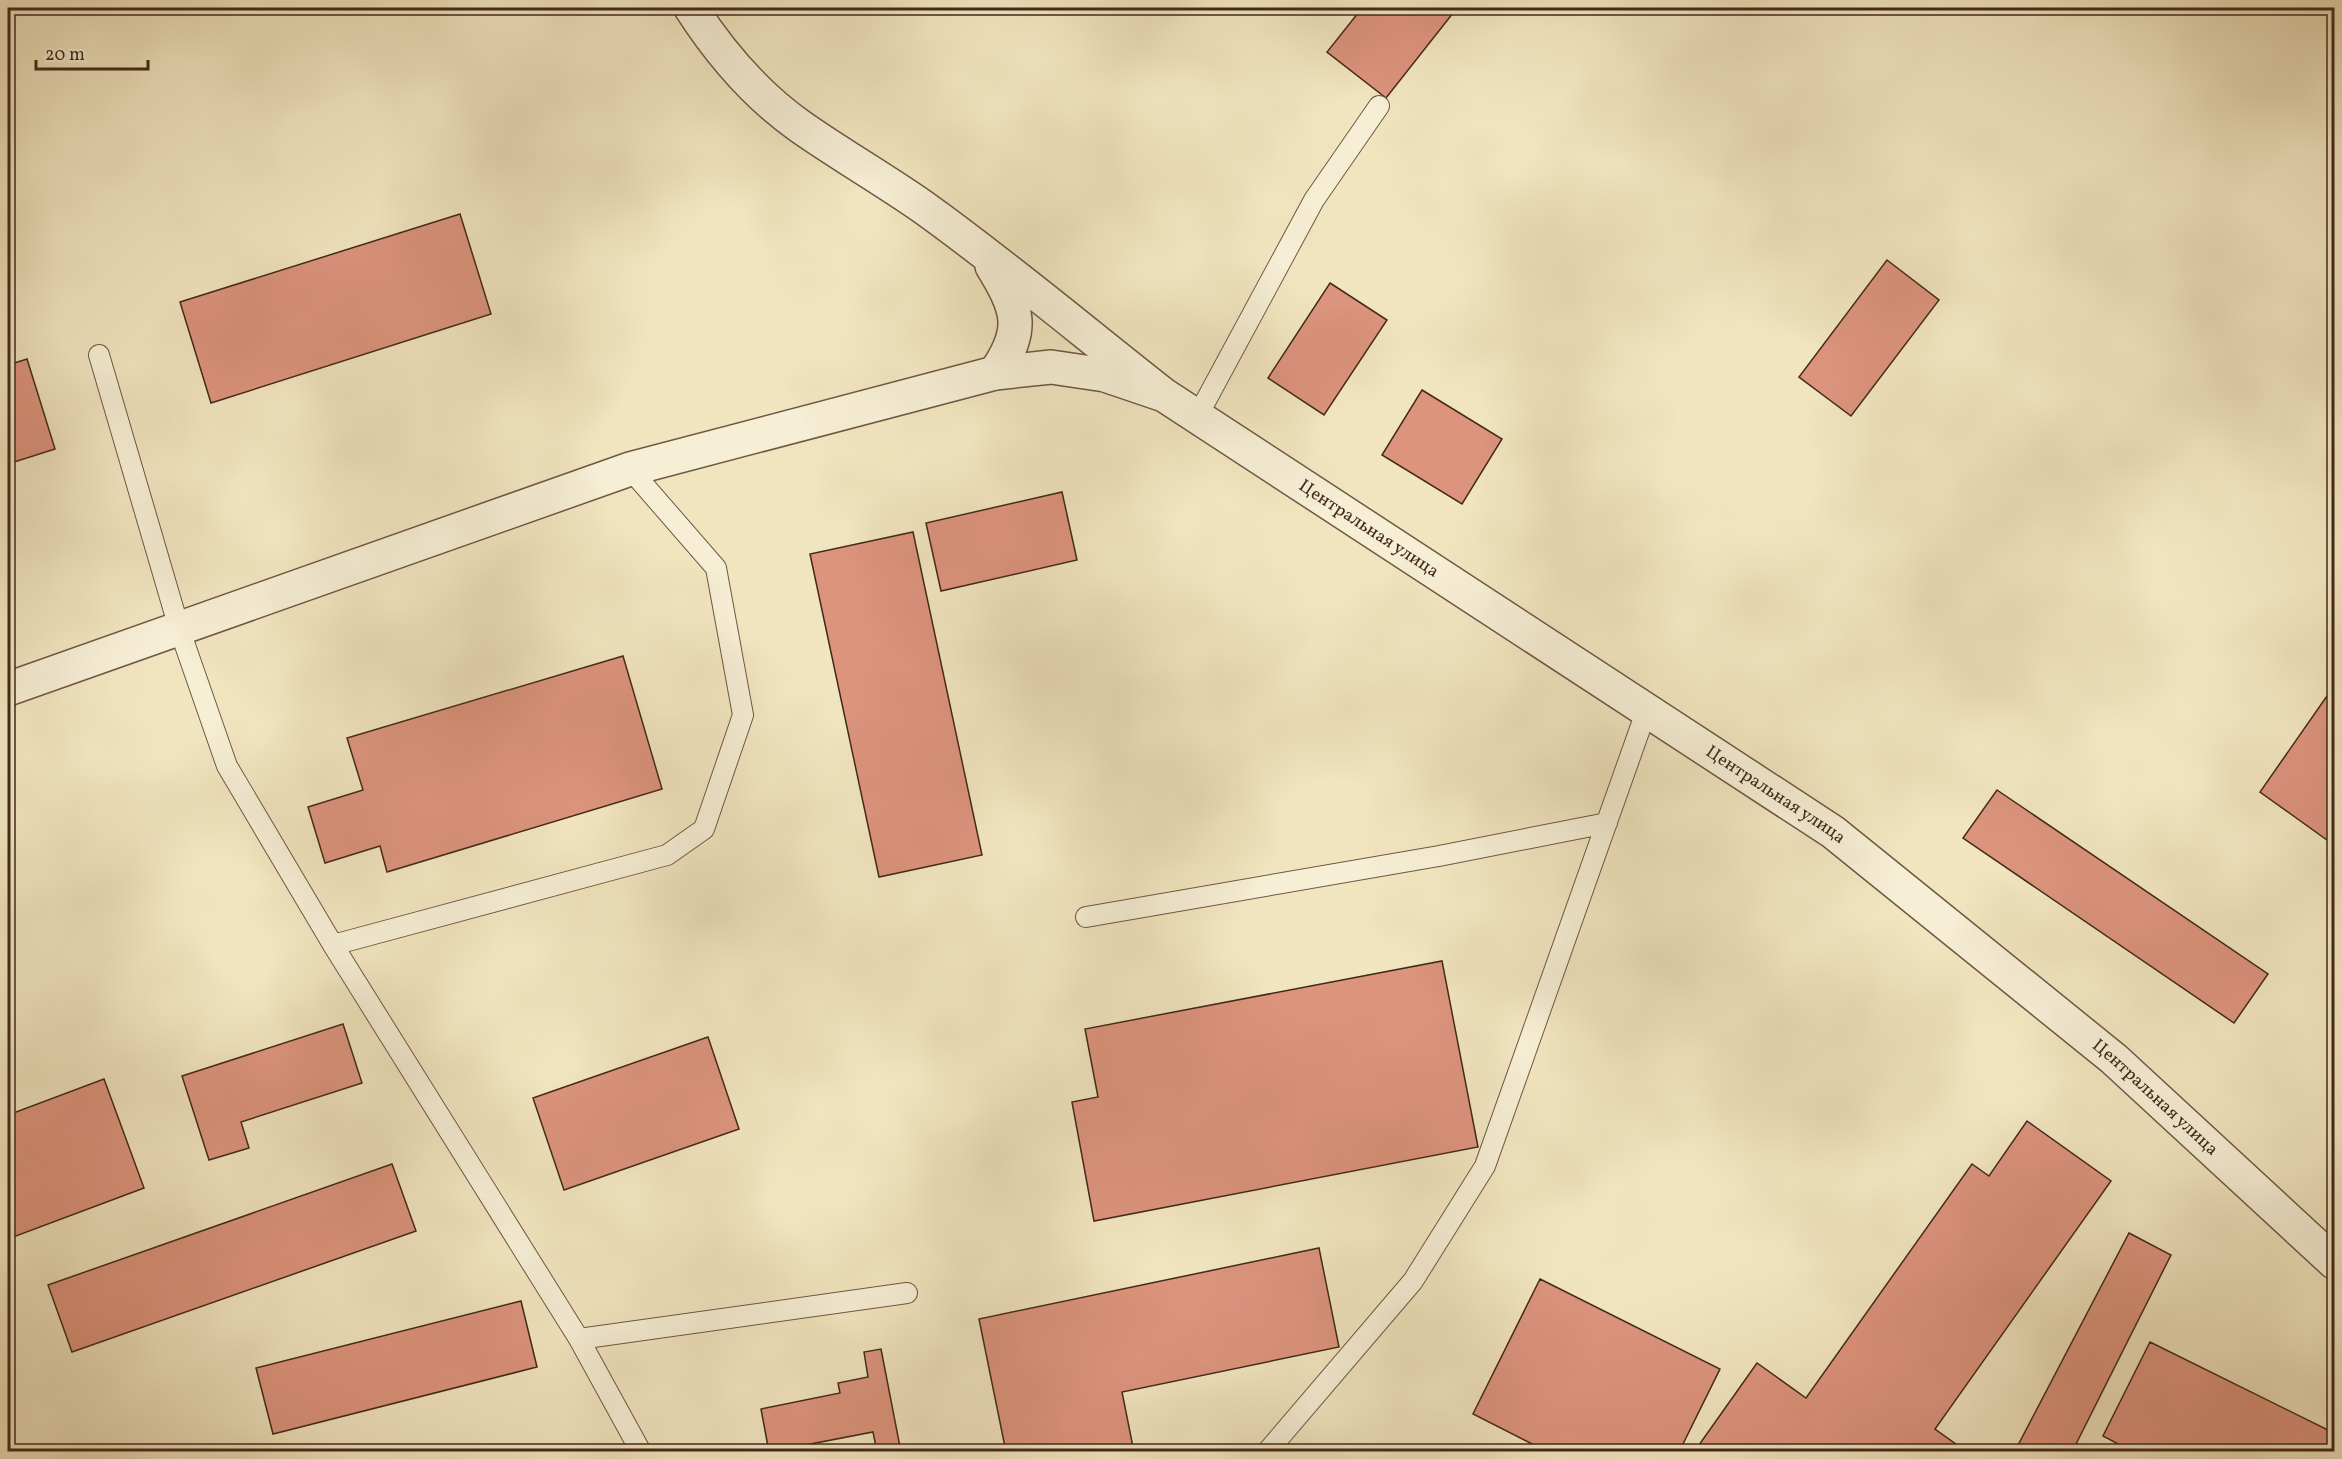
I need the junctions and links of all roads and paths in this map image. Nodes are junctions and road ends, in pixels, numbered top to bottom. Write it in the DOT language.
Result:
graph roads {
  1 [pos="691,8"];
  2 [pos="1379,106"];
  3 [pos="985,254"];
  4 [pos="99,355"];
  5 [pos="995,373"];
  6 [pos="1164,395"];
  7 [pos="1197,417"];
  8 [pos="630,469"];
  9 [pos="179,628"];
  10 [pos="8,689"];
  11 [pos="1647,709"];
  12 [pos="1607,823"];
  13 [pos="1086,917"];
  14 [pos="333,945"];
  15 [pos="2334,1262"];
  16 [pos="907,1293"];
  17 [pos="579,1339"];
  18 [pos="641,1452"];
  19 [pos="1267,1452"];
  1 -- 3 [label="street"];
  2 -- 7 [label="lane"];
  3 -- 5 [label="street"];
  3 -- 6 [label="street"];
  4 -- 9 [label="lane"];
  5 -- 6 [label="street"];
  5 -- 8 [label="street"];
  6 -- 7 [label="street, Центральная улица"];
  7 -- 11 [label="street, Центральная улица"];
  8 -- 9 [label="street"];
  8 -- 14 [label="lane"];
  9 -- 10 [label="street"];
  9 -- 14 [label="lane"];
  11 -- 12 [label="lane"];
  11 -- 15 [label="street, Центральная улица"];
  12 -- 13 [label="lane"];
  12 -- 19 [label="lane"];
  14 -- 17 [label="lane"];
  16 -- 17 [label="lane"];
  17 -- 18 [label="lane"];
}
